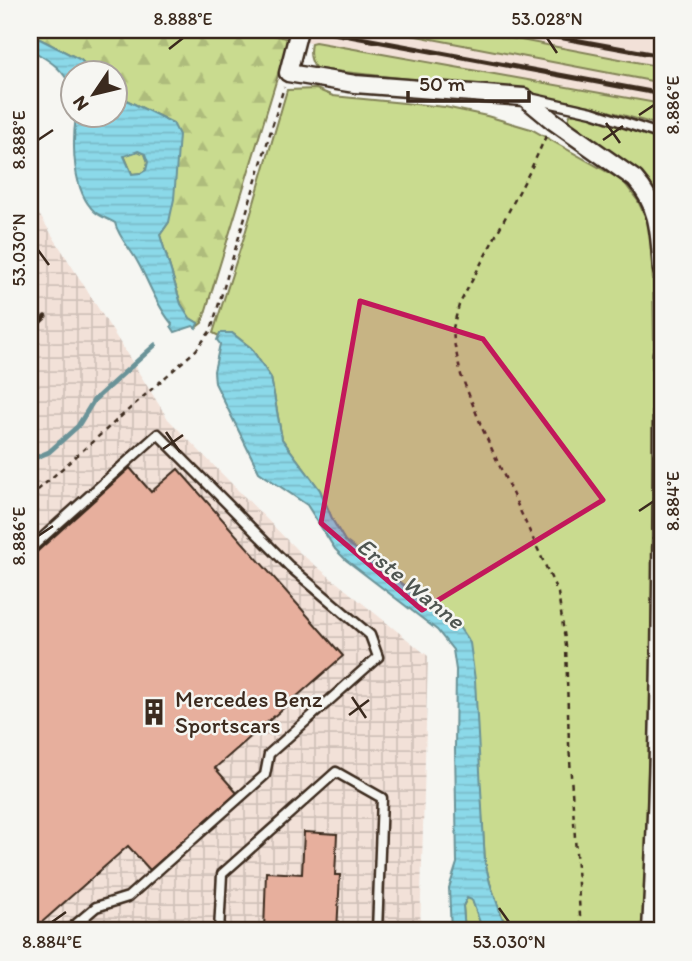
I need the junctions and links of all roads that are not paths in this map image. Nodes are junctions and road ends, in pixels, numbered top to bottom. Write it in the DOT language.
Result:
graph roads {
  1 [pos="299,30"];
  2 [pos="524,97"];
  3 [pos="662,135"];
  4 [pos="662,270"];
  5 [pos="662,353"];
  6 [pos="30,549"];
  7 [pos="68,931"];
  8 [pos="219,931"];
  9 [pos="377,931"];
  10 [pos="651,931"];
  1 -- 2 [label="street"];
  2 -- 3 [label="lane"];
  2 -- 4 [label="street"];
  5 -- 10 [label="street"];
  6 -- 7 [label="lane"];
  8 -- 9 [label="lane"];
}
